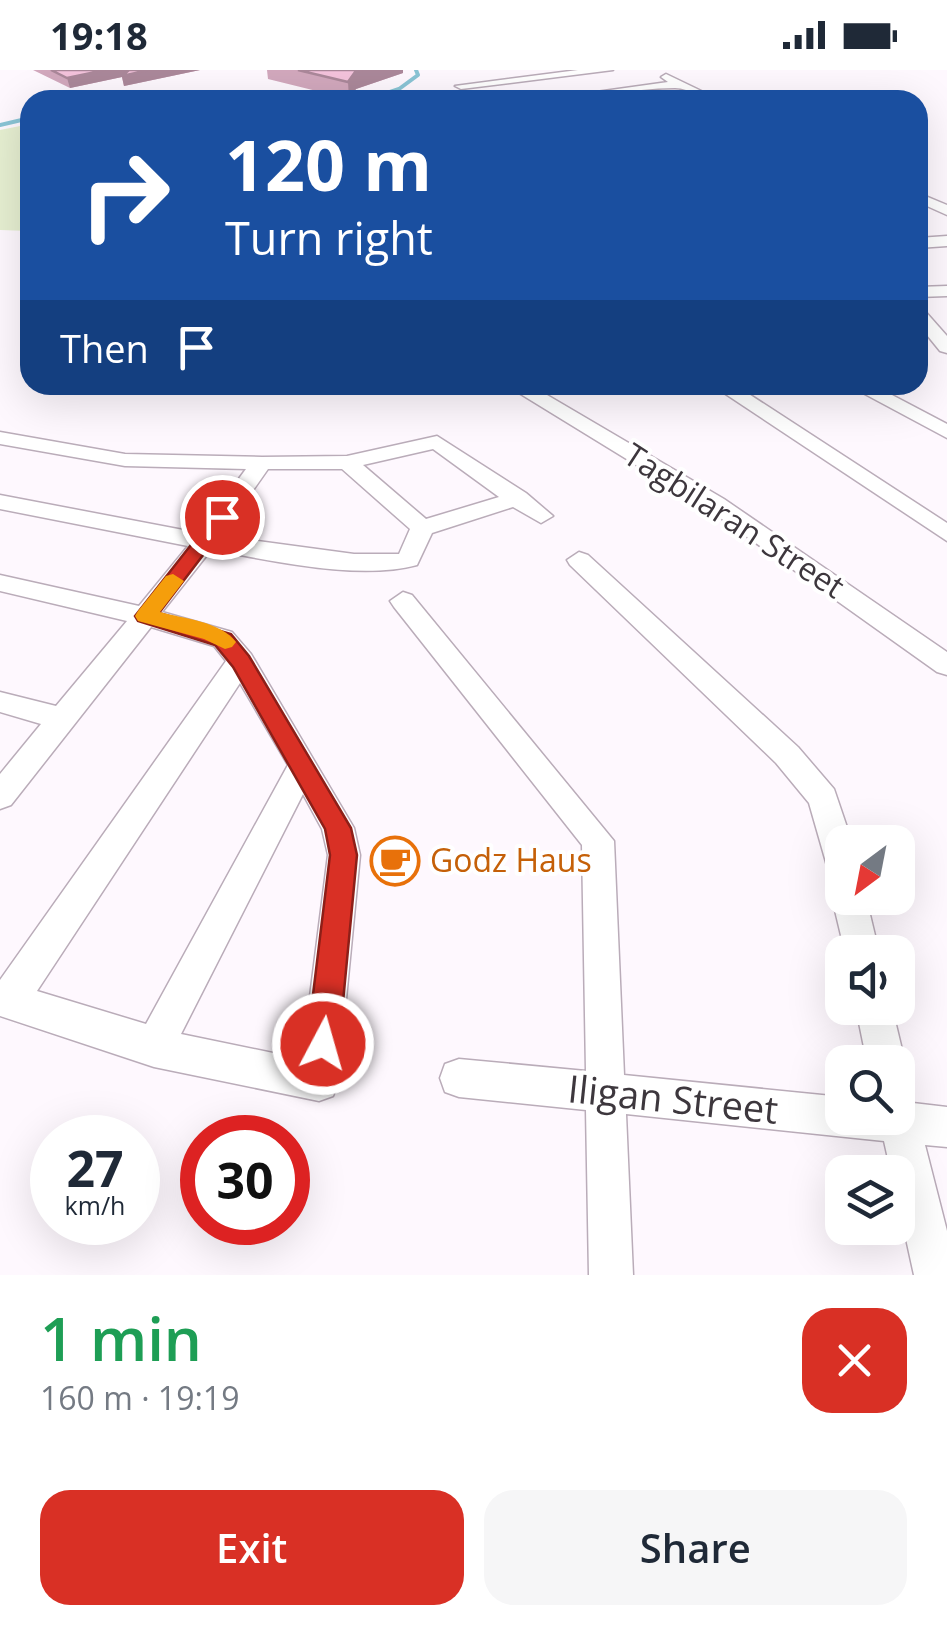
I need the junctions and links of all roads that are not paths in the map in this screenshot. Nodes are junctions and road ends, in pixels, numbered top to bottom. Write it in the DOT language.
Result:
graph roads {
  1 [pos="466,70"];
  2 [pos="608,70"];
  3 [pos="652,70"];
  4 [pos="680,84"];
  5 [pos="461,86"];
  6 [pos="466,90"];
  7 [pos="629,90"];
  8 [pos="693,90"];
  9 [pos="928,326"];
  10 [pos="947,348"];
  11 [pos="533,395"];
  12 [pos="737,395"];
  13 [pos="877,395"];
  14 [pos="947,432"];
  15 [pos="0,438"];
  16 [pos="348,462"];
  17 [pos="262,464"];
  18 [pos="518,498"];
  19 [pos="0,502"];
  20 [pos="541,516"];
  21 [pos="422,528"];
  22 [pos="947,534"];
  23 [pos="202,544"];
  24 [pos="579,560"];
  25 [pos="0,583"];
  26 [pos="404,602"];
  27 [pos="145,616"];
  28 [pos="241,661"];
  29 [pos="947,665"];
  30 [pos="0,702"];
  31 [pos="62,719"];
  32 [pos="303,765"];
  33 [pos="0,796"];
  34 [pos="831,825"];
  35 [pos="4,1000"];
  36 [pos="154,1048"];
  37 [pos="459,1078"];
  38 [pos="604,1092"];
  39 [pos="825,1113"];
  40 [pos="915,1123"];
  41 [pos="947,1128"];
  42 [pos="902,1135"];
  43 [pos="611,1275"];
  44 [pos="936,1275"];
  1 -- 5 [label="street"];
  2 -- 5 [label="street"];
  3 -- 4 [label="street"];
  4 -- 7 [label="street"];
  4 -- 8 [label="street"];
  5 -- 6 [label="street"];
  9 -- 10 [label="street"];
  11 -- 29 [label="street, Tagbilaran Street"];
  12 -- 22 [label="street"];
  13 -- 14 [label="street"];
  15 -- 17 [label="street"];
  16 -- 17 [label="street"];
  16 -- 18 [label="street"];
  16 -- 21 [label="street"];
  17 -- 23 [label="street"];
  18 -- 20 [label="street"];
  18 -- 21 [label="street"];
  19 -- 23 [label="street"];
  21 -- 23 [label="street"];
  23 -- 27 [label="street"];
  24 -- 34 [label="street"];
  25 -- 27 [label="street"];
  26 -- 38 [label="street"];
  27 -- 28 [label="street"];
  27 -- 31 [label="street"];
  28 -- 32 [label="street"];
  28 -- 35 [label="street"];
  30 -- 31 [label="street"];
  31 -- 33 [label="street"];
  32 -- 36 [label="street"];
  32 -- 36 [label="street"];
  35 -- 36 [label="street"];
  37 -- 38 [label="street, Iligan Street"];
  38 -- 39 [label="street, Iligan Street"];
  38 -- 43 [label="street"];
  40 -- 41 [label="street, Iligan Street"];
  42 -- 44 [label="street"];
}
